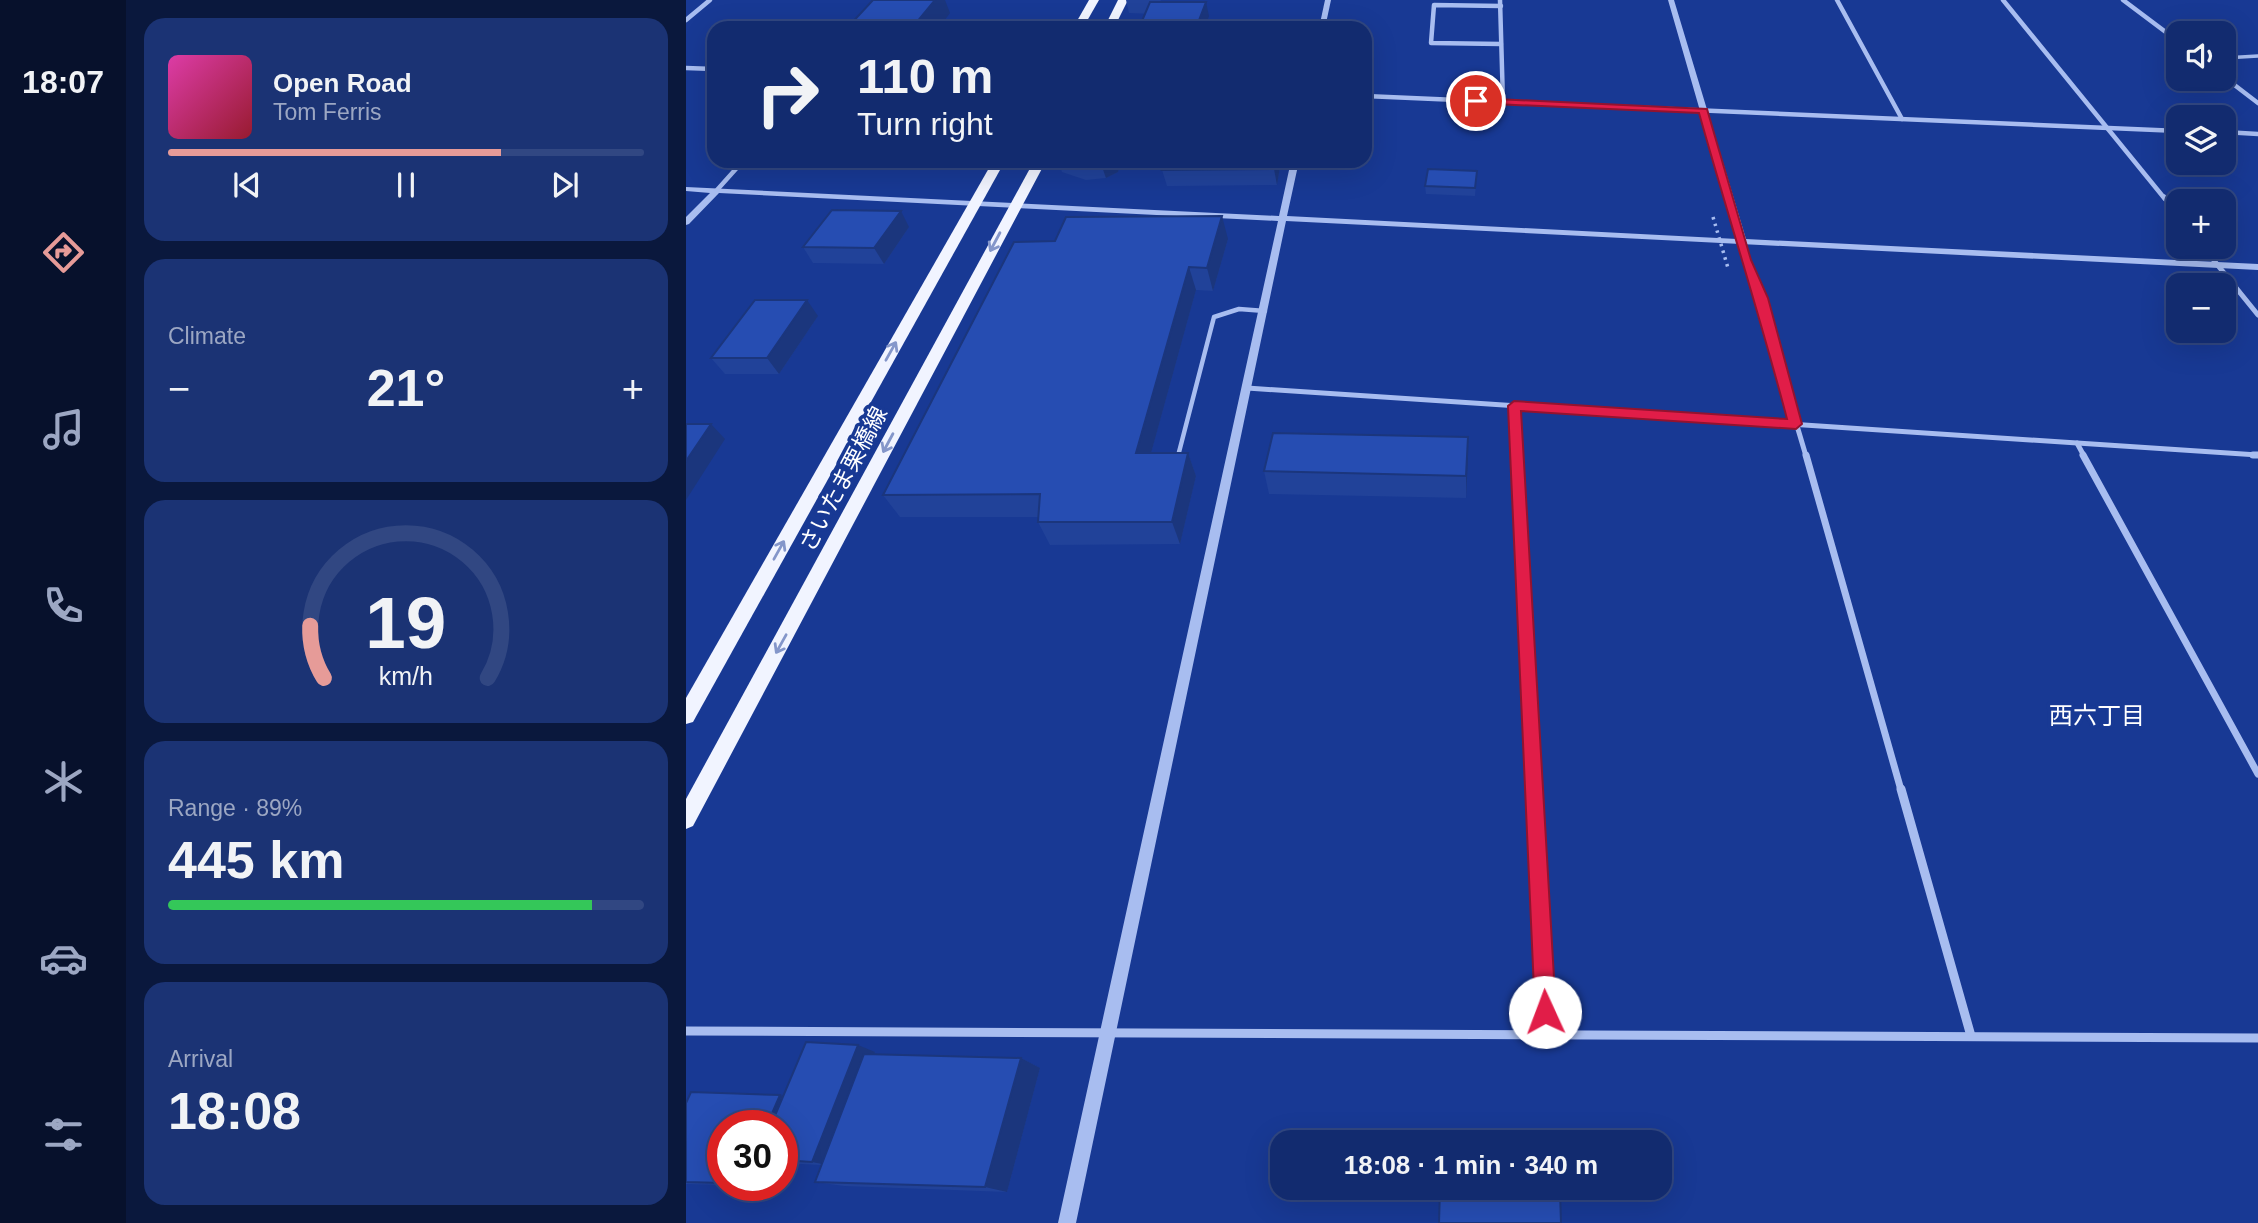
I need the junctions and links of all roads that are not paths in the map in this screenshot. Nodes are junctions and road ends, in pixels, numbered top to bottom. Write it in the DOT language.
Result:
graph roads {
  1 [pos="709,0"];
  2 [pos="1094,0"];
  3 [pos="1123,0"];
  4 [pos="1328,0"];
  5 [pos="1671,0"];
  6 [pos="1837,0"];
  7 [pos="2003,0"];
  8 [pos="2123,0"];
  9 [pos="1501,3"];
  10 [pos="686,20"];
  11 [pos="1082,21"];
  12 [pos="1112,21"];
  13 [pos="1324,21"];
  14 [pos="2166,32"];
  15 [pos="1502,44"];
  16 [pos="2258,56"];
  17 [pos="2236,57"];
  18 [pos="686,68"];
  19 [pos="707,69"];
  20 [pos="2236,86"];
  21 [pos="1372,96"];
  22 [pos="1503,102"];
  23 [pos="2258,103"];
  24 [pos="1703,111"];
  25 [pos="1902,119"];
  26 [pos="2108,128"];
  27 [pos="2166,130"];
  28 [pos="2236,133"];
  29 [pos="2258,134"];
  30 [pos="737,168"];
  31 [pos="995,168"];
  32 [pos="1036,168"];
  33 [pos="1294,168"];
  34 [pos="686,189"];
  35 [pos="717,190"];
  36 [pos="2166,200"];
  37 [pos="974,204"];
  38 [pos="1014,205"];
  39 [pos="1284,220"];
  40 [pos="686,222"];
  41 [pos="1742,241"];
  42 [pos="2212,259"];
  43 [pos="2216,265"];
  44 [pos="2258,267"];
  45 [pos="1265,311"];
  46 [pos="2258,315"];
  47 [pos="1247,388"];
  48 [pos="1514,406"];
  49 [pos="1796,424"];
  50 [pos="2077,443"];
  51 [pos="2258,455"];
  52 [pos="1176,463"];
  53 [pos="686,716"];
  54 [pos="2258,774"];
  55 [pos="686,819"];
  56 [pos="686,1031"];
  57 [pos="1109,1032"];
  58 [pos="1546,1034"];
  59 [pos="1971,1036"];
  60 [pos="2258,1038"];
  61 [pos="1067,1223"];
  1 -- 10 [label="street"];
  2 -- 11 [label="main road"];
  3 -- 12 [label="main road"];
  4 -- 13 [label="street"];
  5 -- 24 [label="street"];
  6 -- 25 [label="street"];
  7 -- 26 [label="street"];
  8 -- 14 [label="street"];
  9 -- 15 [label="street"];
  9 -- 15 [label="street"];
  15 -- 22 [label="street"];
  16 -- 17 [label="lane"];
  18 -- 19 [label="street"];
  20 -- 23 [label="street"];
  21 -- 22 [label="street"];
  22 -- 24 [label="street"];
  24 -- 25 [label="street"];
  24 -- 41 [label="street"];
  25 -- 26 [label="street"];
  26 -- 27 [label="street"];
  26 -- 36 [label="street"];
  28 -- 29 [label="street"];
  30 -- 35 [label="street"];
  31 -- 37 [label="main road, さいたま栗橋線"];
  32 -- 38 [label="main road, さいたま栗橋線"];
  33 -- 39 [label="street"];
  34 -- 35 [label="street"];
  35 -- 37 [label="street"];
  35 -- 40 [label="street"];
  37 -- 38 [label="street"];
  53 -- 37 [label="main road, さいたま栗橋線, one-way"];
  38 -- 39 [label="street"];
  38 -- 55 [label="main road, さいたま栗橋線, one-way"];
  39 -- 41 [label="street"];
  39 -- 45 [label="street"];
  41 -- 43 [label="street"];
  41 -- 49 [label="street"];
  42 -- 43 [label="street"];
  43 -- 44 [label="street"];
  43 -- 46 [label="street"];
  45 -- 47 [label="street"];
  45 -- 52 [label="lane"];
  47 -- 48 [label="street"];
  47 -- 57 [label="street"];
  48 -- 49 [label="street"];
  48 -- 58 [label="street"];
  49 -- 50 [label="street"];
  49 -- 59 [label="street"];
  50 -- 51 [label="street"];
  50 -- 54 [label="street"];
  56 -- 57 [label="street"];
  57 -- 58 [label="street"];
  57 -- 61 [label="street"];
  58 -- 59 [label="street"];
  59 -- 60 [label="street"];
}
